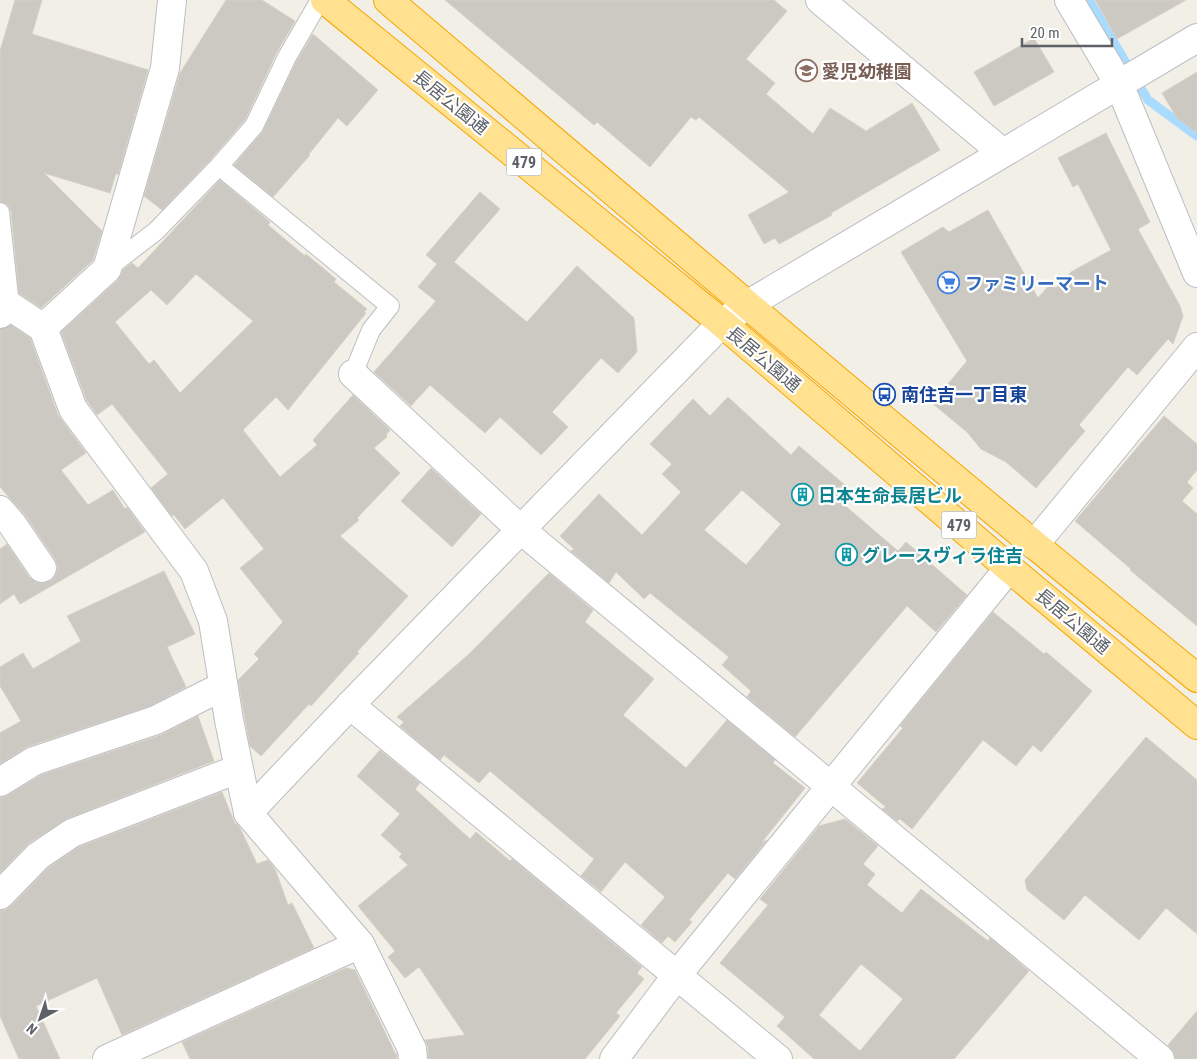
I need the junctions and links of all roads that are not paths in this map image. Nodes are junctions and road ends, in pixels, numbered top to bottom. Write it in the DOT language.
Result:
graph roads {
  1 [pos="172,0"];
  2 [pos="320,0"];
  3 [pos="325,0"];
  4 [pos="388,0"];
  5 [pos="820,0"];
  6 [pos="1069,0"];
  7 [pos="1197,38"];
  8 [pos="1119,84"];
  9 [pos="1003,153"];
  10 [pos="220,166"];
  11 [pos="0,212"];
  12 [pos="107,269"];
  13 [pos="1197,273"];
  14 [pos="747,305"];
  15 [pos="5,310"];
  16 [pos="722,323"];
  17 [pos="43,328"];
  18 [pos="1197,348"];
  19 [pos="353,374"];
  20 [pos="4,523"];
  21 [pos="520,529"];
  22 [pos="1034,545"];
  23 [pos="42,568"];
  24 [pos="1008,568"];
  25 [pos="1197,678"];
  26 [pos="223,686"];
  27 [pos="350,705"];
  28 [pos="1197,726"];
  29 [pos="238,769"];
  30 [pos="0,782"];
  31 [pos="831,787"];
  32 [pos="248,814"];
  33 [pos="0,895"];
  34 [pos="360,944"];
  35 [pos="677,975"];
  36 [pos="108,1059"];
  37 [pos="413,1059"];
  38 [pos="614,1059"];
  39 [pos="778,1059"];
  40 [pos="1160,1059"];
  1 -- 12 [label="street"];
  2 -- 10 [label="lane"];
  3 -- 16 [label="highway, 長居公園通 / 479"];
  4 -- 14 [label="highway, 長居公園通 / 479"];
  5 -- 9 [label="street"];
  6 -- 8 [label="street"];
  7 -- 8 [label="street"];
  8 -- 9 [label="street"];
  8 -- 13 [label="street"];
  9 -- 14 [label="street"];
  10 -- 12 [label="lane"];
  10 -- 19 [label="lane"];
  11 -- 15 [label="lane"];
  12 -- 17 [label="street"];
  14 -- 16 [label="street"];
  14 -- 22 [label="highway, 長居公園通 / 479"];
  15 -- 17 [label="street"];
  16 -- 21 [label="street"];
  16 -- 24 [label="highway, 長居公園通 / 479"];
  17 -- 26 [label="street"];
  18 -- 22 [label="street"];
  19 -- 21 [label="street"];
  20 -- 23 [label="street"];
  21 -- 27 [label="street"];
  21 -- 31 [label="street"];
  22 -- 25 [label="highway, 長居公園通 / 479"];
  24 -- 28 [label="highway, 長居公園通 / 479"];
  24 -- 31 [label="street"];
  26 -- 29 [label="street"];
  26 -- 30 [label="street"];
  27 -- 32 [label="street"];
  27 -- 35 [label="street"];
  29 -- 32 [label="street"];
  29 -- 33 [label="street"];
  31 -- 35 [label="street"];
  31 -- 40 [label="street"];
  32 -- 34 [label="street"];
  34 -- 36 [label="street"];
  34 -- 37 [label="street"];
  35 -- 38 [label="street"];
  35 -- 39 [label="street"];
}
